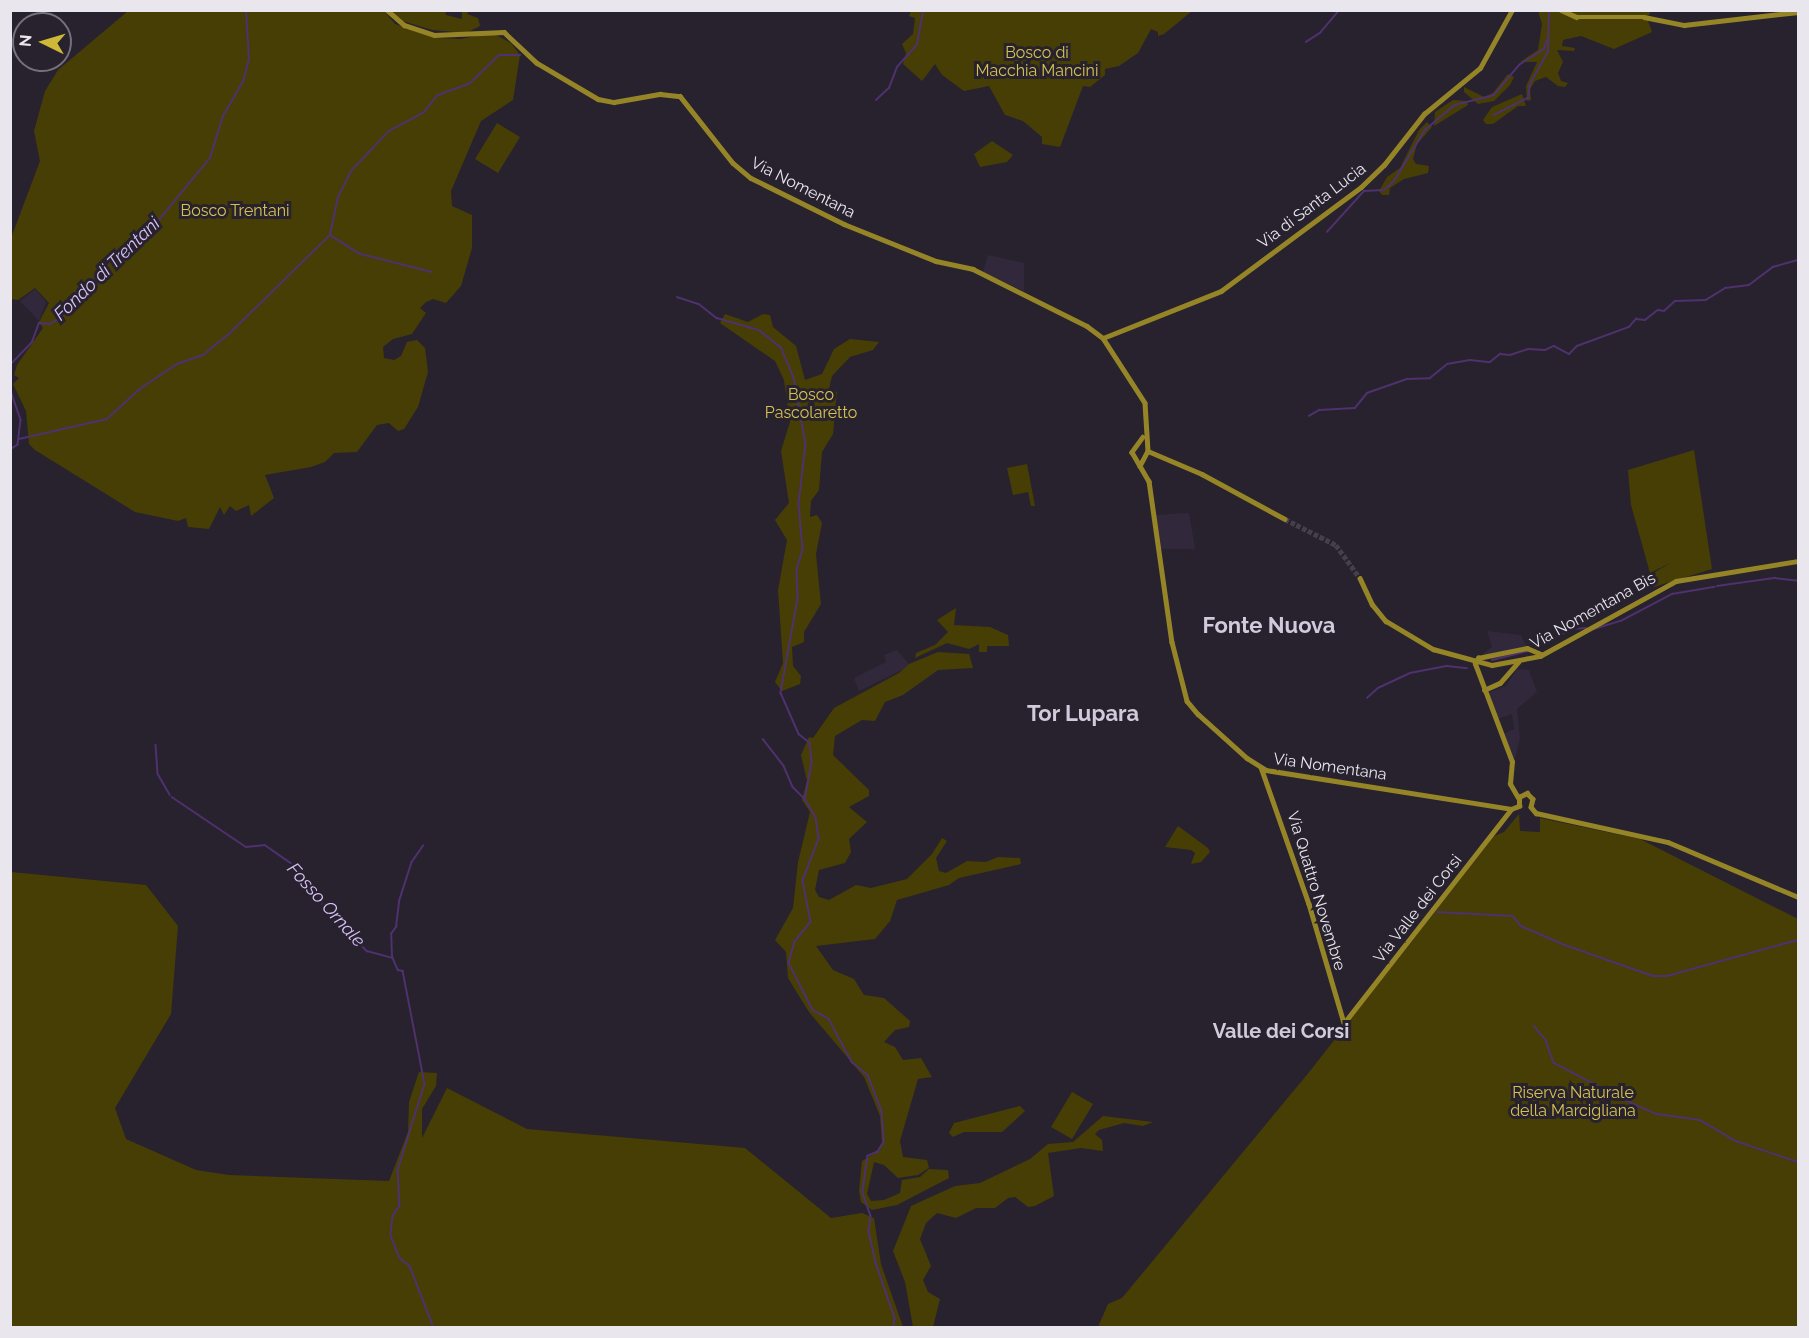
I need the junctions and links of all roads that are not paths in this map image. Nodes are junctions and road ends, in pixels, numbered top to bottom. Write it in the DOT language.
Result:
graph roads {
  1 [pos="387,10"];
  2 [pos="1512,10"];
  3 [pos="1561,10"];
  4 [pos="1798,12"];
  5 [pos="1103,338"];
  6 [pos="1144,435"];
  7 [pos="1138,443"];
  8 [pos="1146,445"];
  9 [pos="1148,452"];
  10 [pos="1136,458"];
  11 [pos="1143,459"];
  12 [pos="1140,466"];
  13 [pos="1285,519"];
  14 [pos="1798,561"];
  15 [pos="1360,578"];
  16 [pos="1530,649"];
  17 [pos="1544,654"];
  18 [pos="1528,660"];
  19 [pos="1518,662"];
  20 [pos="1495,665"];
  21 [pos="1504,679"];
  22 [pos="1484,690"];
  23 [pos="1261,767"];
  24 [pos="1518,798"];
  25 [pos="1519,806"];
  26 [pos="1531,807"];
  27 [pos="1511,808"];
  28 [pos="1798,897"];
  29 [pos="1344,1023"];
  1 -- 5 [label="street, Via Nomentana"];
  2 -- 5 [label="street, Via di Santa Lucia"];
  3 -- 4 [label="street"];
  5 -- 6 [label="street, Via Nomentana"];
  6 -- 7 [label="street"];
  6 -- 8 [label="street, Via Nomentana"];
  7 -- 8 [label="street"];
  7 -- 10 [label="street"];
  8 -- 9 [label="street"];
  9 -- 11 [label="street"];
  9 -- 13 [label="street"];
  10 -- 11 [label="street"];
  10 -- 12 [label="street, Via Nomentana"];
  11 -- 12 [label="street"];
  12 -- 23 [label="street, Via Nomentana"];
  14 -- 17 [label="street, Via Nomentana Bis"];
  15 -- 20 [label="street, Via Nomentana Bis, bridge"];
  16 -- 17 [label="street"];
  16 -- 18 [label="street"];
  16 -- 22 [label="street"];
  17 -- 18 [label="street, Via Nomentana Bis"];
  18 -- 19 [label="street, Via Nomentana Bis"];
  19 -- 20 [label="street, Via Nomentana Bis"];
  19 -- 21 [label="street"];
  20 -- 21 [label="street"];
  21 -- 22 [label="street"];
  22 -- 24 [label="street"];
  23 -- 27 [label="street, Via Nomentana"];
  23 -- 29 [label="street, Via Quattro Novembre"];
  24 -- 25 [label="street"];
  24 -- 26 [label="street"];
  25 -- 26 [label="street, Via Nomentana"];
  25 -- 27 [label="street, Via Nomentana"];
  26 -- 28 [label="street"];
  27 -- 29 [label="street, Via Valle dei Corsi"];
}
